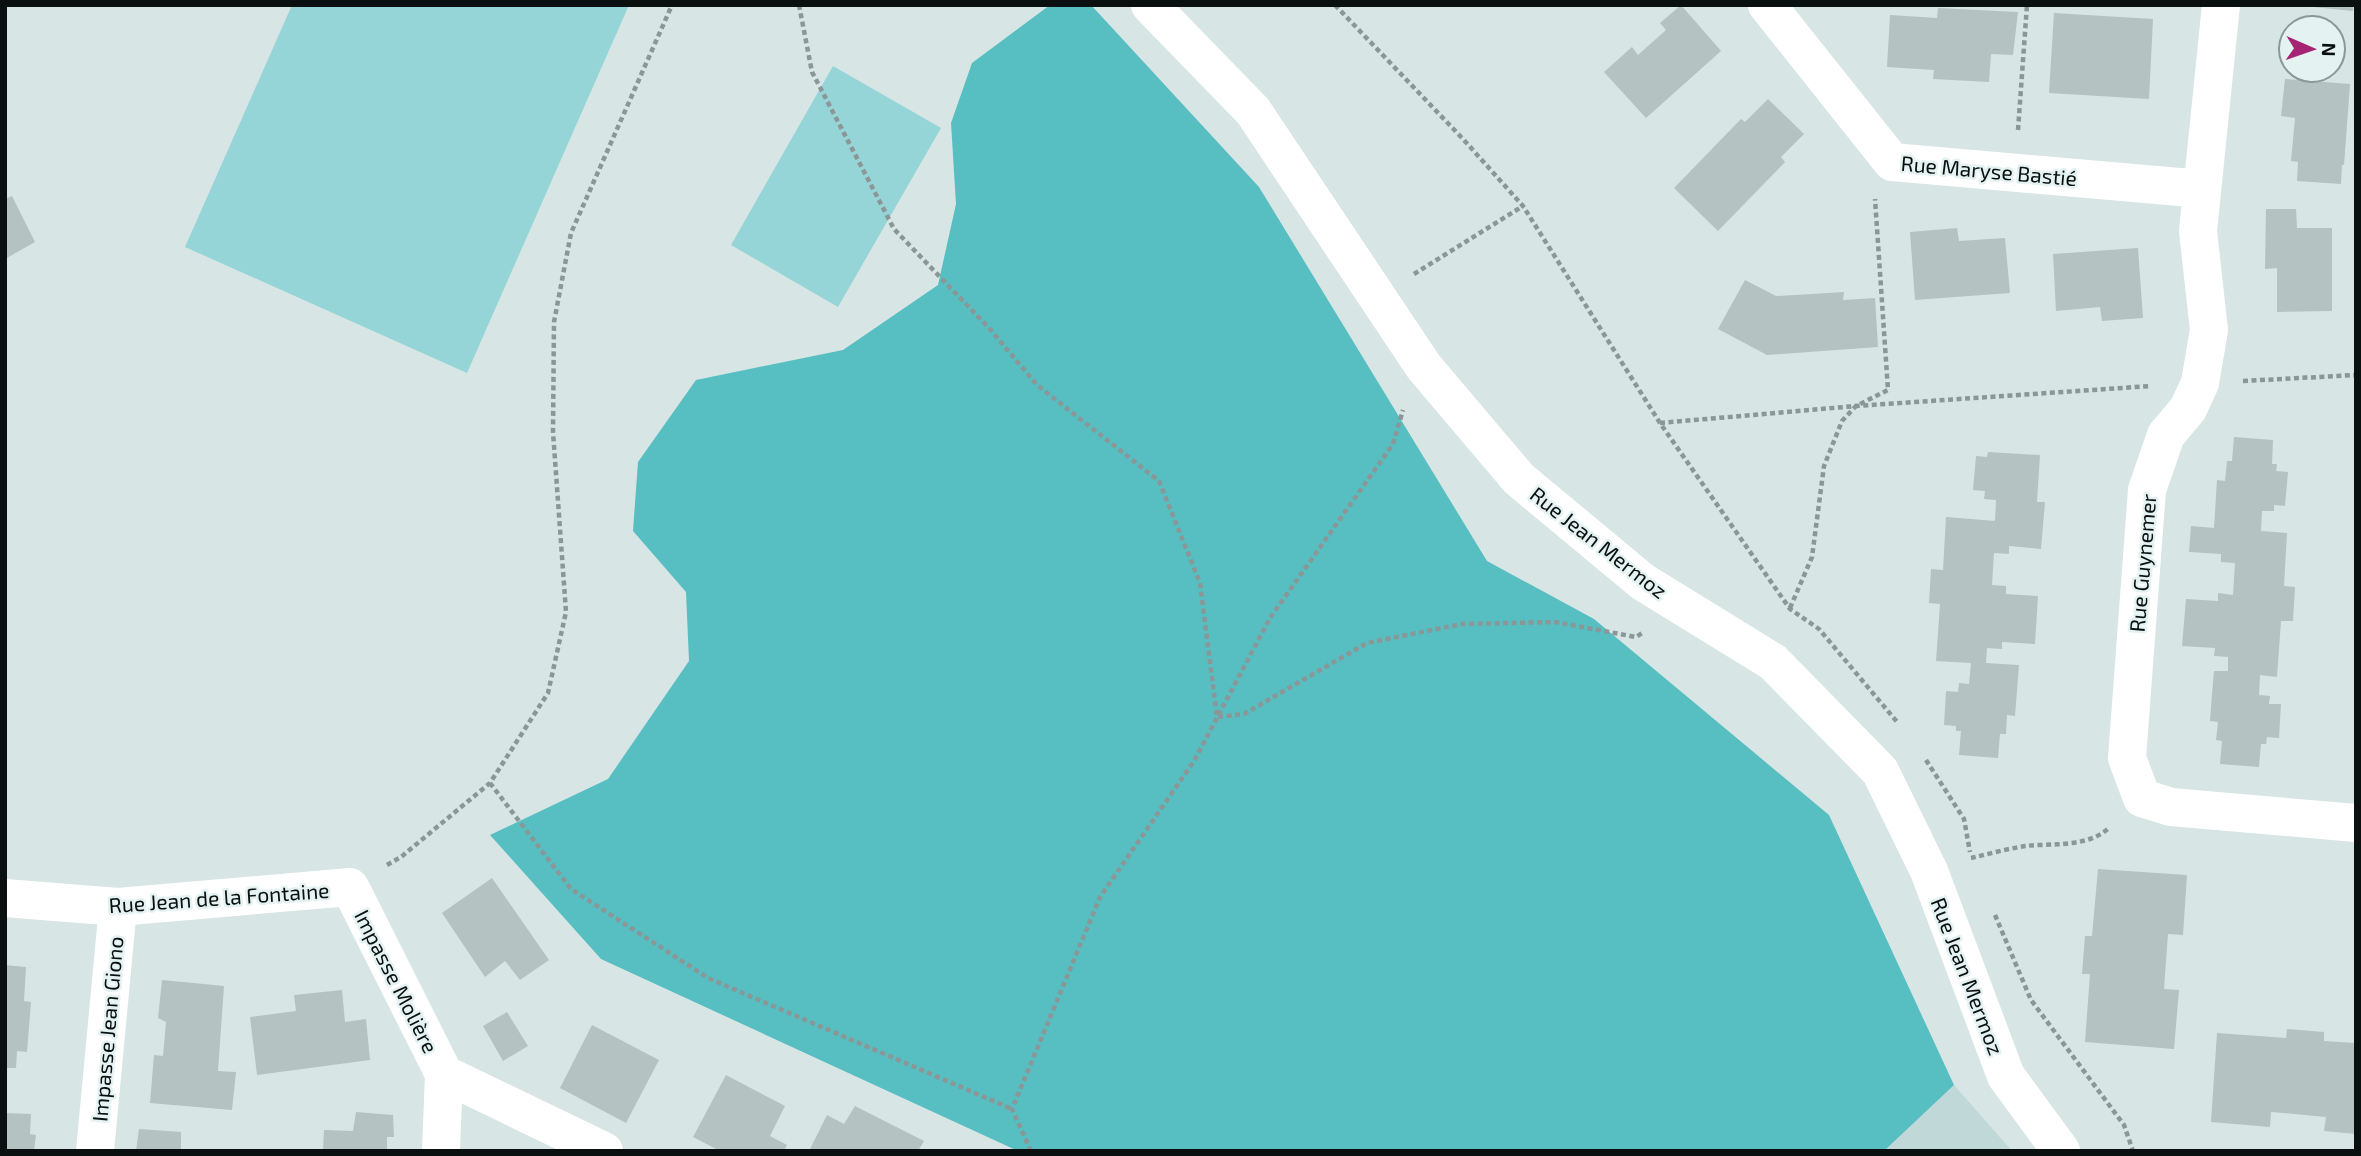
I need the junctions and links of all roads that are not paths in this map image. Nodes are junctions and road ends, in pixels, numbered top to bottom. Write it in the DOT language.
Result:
graph roads {
  1 [pos="1150,5"];
  2 [pos="1767,5"];
  3 [pos="2221,5"];
  4 [pos="2202,189"];
  5 [pos="2356,823"];
  6 [pos="350,887"];
  7 [pos="5,898"];
  8 [pos="118,907"];
  9 [pos="444,1074"];
  10 [pos="95,1151"];
  11 [pos="441,1151"];
  12 [pos="604,1151"];
  13 [pos="2061,1151"];
  1 -- 13 [label="street, Rue Jean Mermoz"];
  2 -- 4 [label="street, Rue Maryse Bastié"];
  3 -- 4 [label="street, Rue Guynemer"];
  4 -- 5 [label="street, Rue Guynemer"];
  6 -- 8 [label="street, Rue Jean de la Fontaine"];
  6 -- 9 [label="street, Impasse Molière"];
  7 -- 8 [label="street, Rue Jean de la Fontaine"];
  8 -- 10 [label="street, Impasse Jean Giono"];
  9 -- 11 [label="street, Impasse Molière"];
  9 -- 12 [label="street, Impasse Molière"];
}
